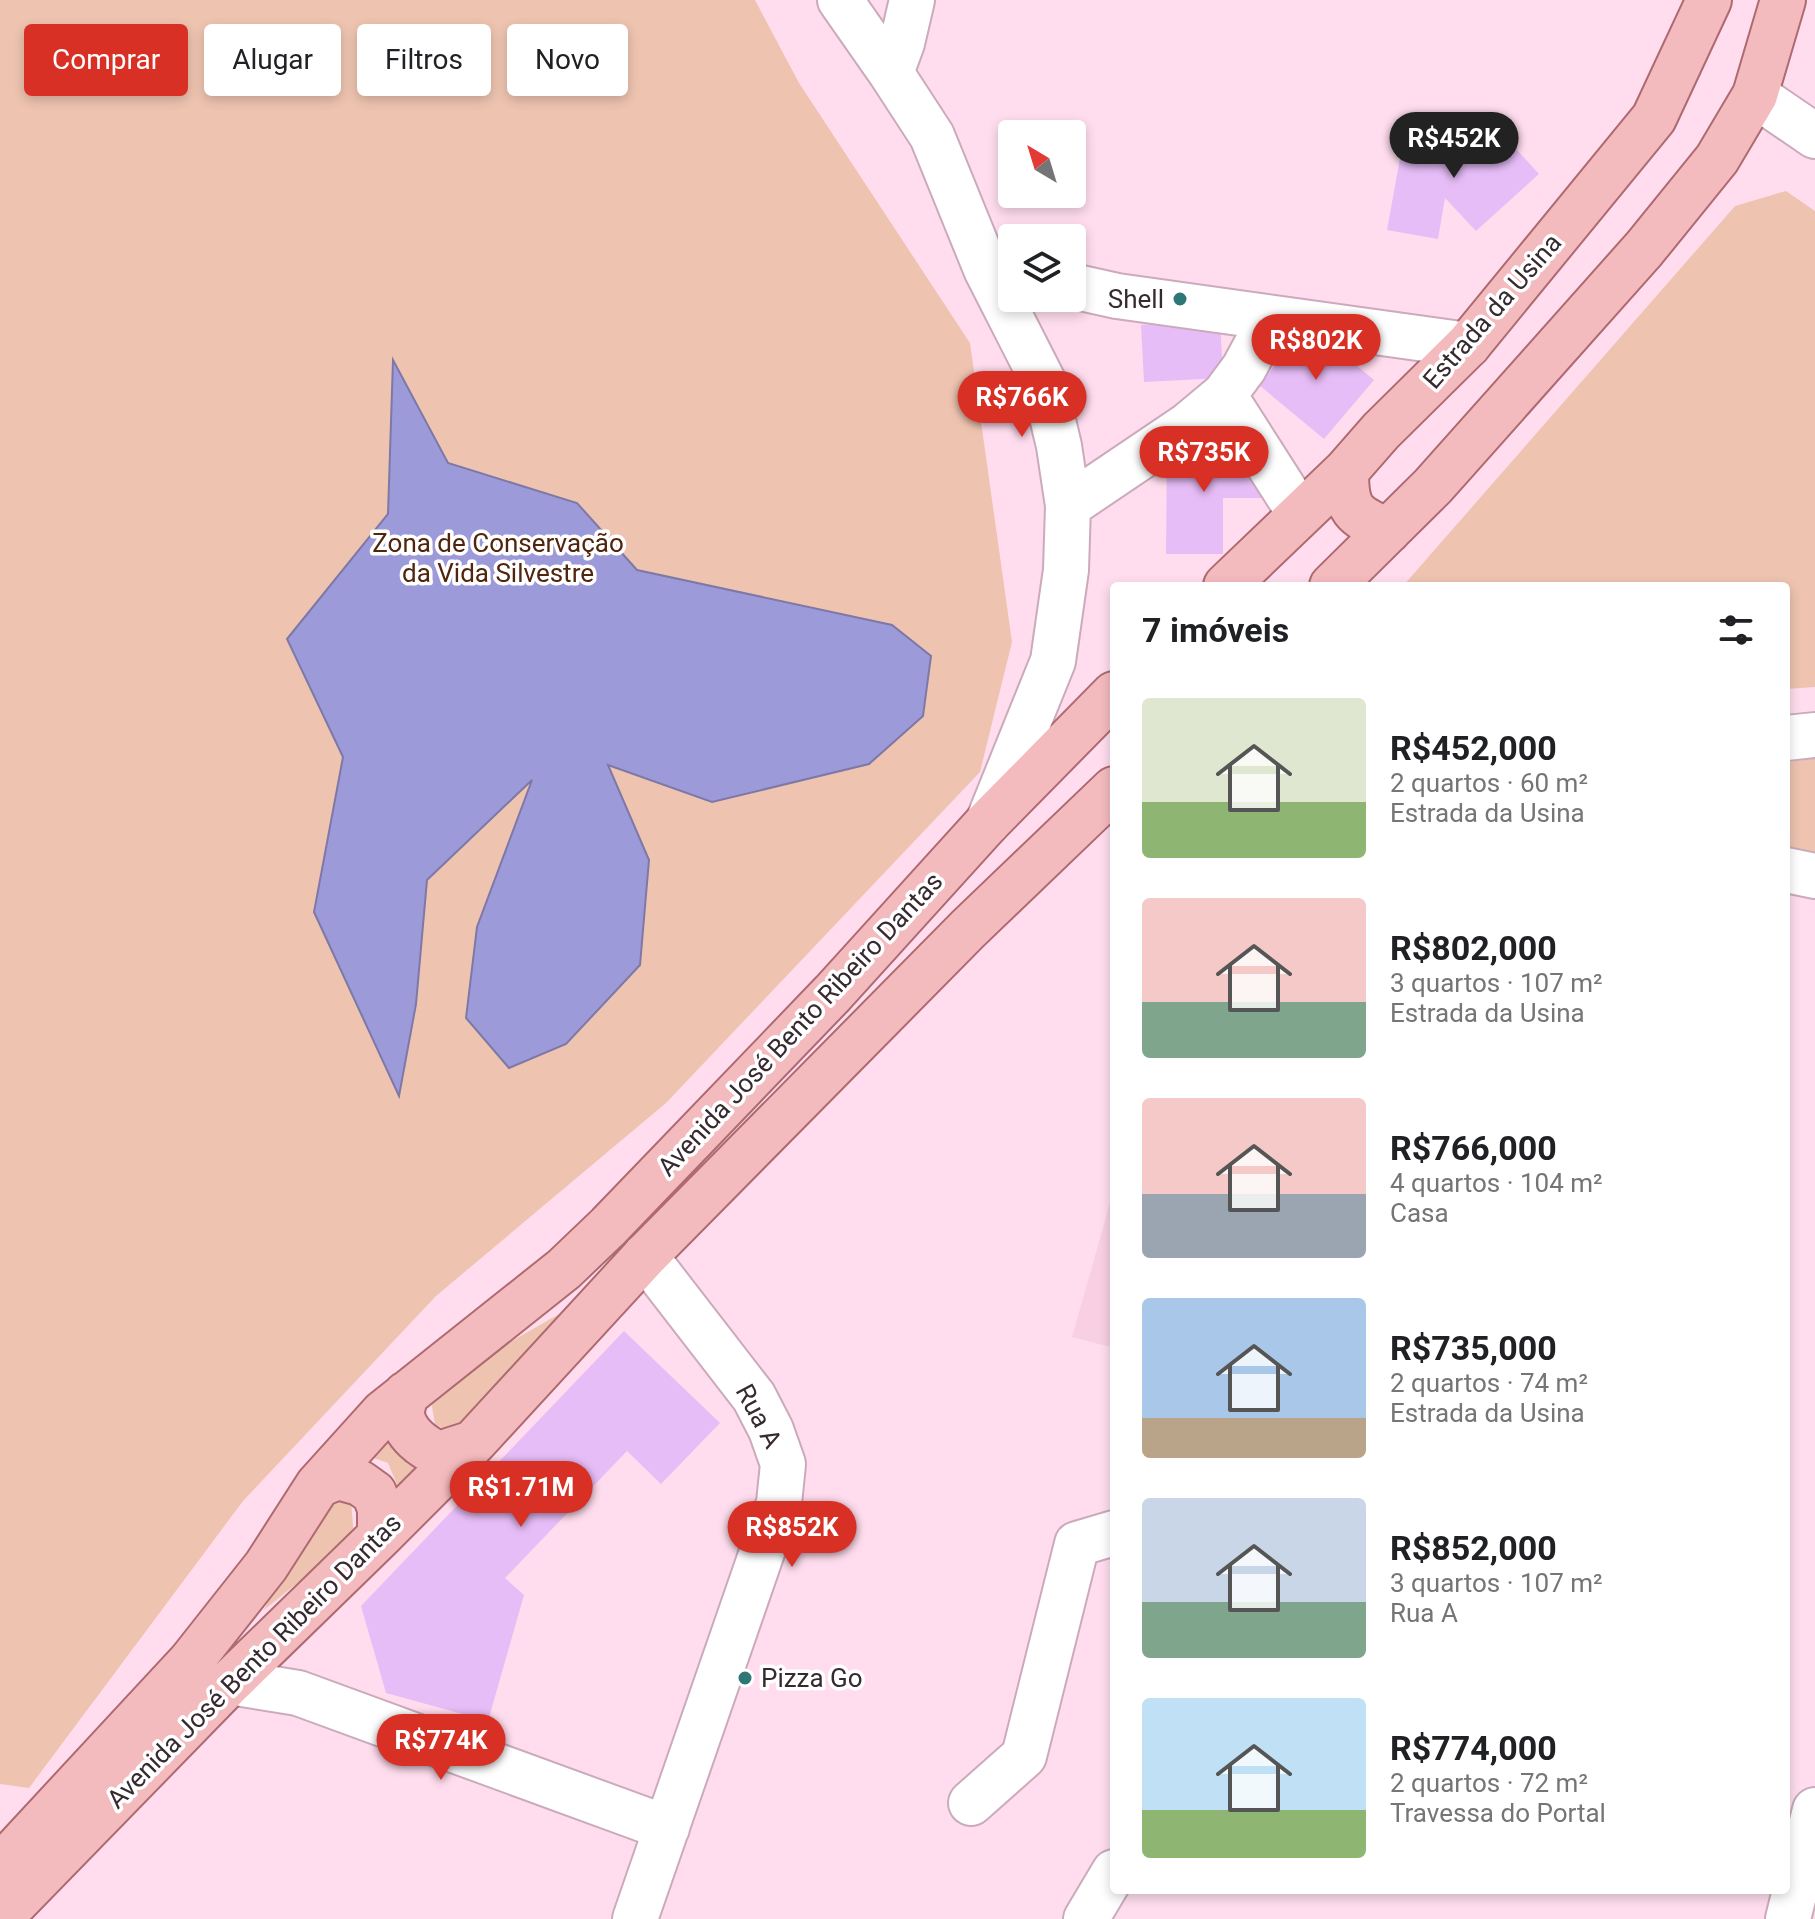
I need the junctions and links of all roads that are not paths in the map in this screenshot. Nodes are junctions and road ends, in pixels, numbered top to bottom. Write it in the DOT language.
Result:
graph roads {
  1 [pos="840,0"];
  2 [pos="912,0"];
  3 [pos="1709,0"];
  4 [pos="1783,0"];
  5 [pos="891,73"];
  6 [pos="1755,95"];
  7 [pos="1815,136"];
  8 [pos="998,270"];
  9 [pos="1086,289"];
  10 [pos="1015,312"];
  11 [pos="1271,318"];
  12 [pos="1468,345"];
  13 [pos="1224,395"];
  14 [pos="1346,471"];
  15 [pos="1068,506"];
  16 [pos="1300,514"];
  17 [pos="1388,531"];
  18 [pos="1230,582"];
  19 [pos="1336,582"];
  20 [pos="1110,698"];
  21 [pos="1815,735"];
  22 [pos="1790,738"];
  23 [pos="1110,793"];
  24 [pos="988,822"];
  25 [pos="1790,871"];
  26 [pos="1815,876"];
  27 [pos="645,1256"];
  28 [pos="406,1394"];
  29 [pos="473,1443"];
  30 [pos="318,1485"];
  31 [pos="1110,1534"];
  32 [pos="380,1536"];
  33 [pos="230,1682"];
  34 [pos="971,1803"];
  35 [pos="1815,1810"];
  36 [pos="667,1828"];
  37 [pos="0,1867"];
  38 [pos="1794,1867"];
  39 [pos="1110,1879"];
  40 [pos="0,1918"];
  41 [pos="635,1919"];
  42 [pos="1086,1919"];
  43 [pos="1788,1919"];
  1 -- 5 [label="street, Avenida José Bento Ribeiro Dantas"];
  2 -- 5 [label="street"];
  3 -- 12 [label="main road, Estrada da Usina"];
  4 -- 6 [label="main road"];
  5 -- 8 [label="street, Avenida José Bento Ribeiro Dantas"];
  6 -- 7 [label="street"];
  6 -- 17 [label="main road"];
  9 -- 11 [label="street"];
  10 -- 15 [label="street, Avenida José Bento Ribeiro Dantas"];
  11 -- 12 [label="street"];
  11 -- 13 [label="street"];
  12 -- 14 [label="main road, Estrada da Usina"];
  13 -- 15 [label="street"];
  13 -- 16 [label="street"];
  14 -- 16 [label="main road, Estrada da Usina"];
  14 -- 17 [label="main road"];
  15 -- 24 [label="street, Avenida José Bento Ribeiro Dantas"];
  16 -- 18 [label="main road, Estrada da Usina"];
  17 -- 19 [label="main road"];
  20 -- 24 [label="main road"];
  21 -- 22 [label="street"];
  23 -- 27 [label="main road, Avenida José Bento Ribeiro Dantas"];
  24 -- 28 [label="main road, Avenida José Bento Ribeiro Dantas"];
  25 -- 26 [label="street"];
  27 -- 29 [label="main road, Avenida José Bento Ribeiro Dantas"];
  27 -- 36 [label="street, Rua A"];
  28 -- 29 [label="main road"];
  28 -- 30 [label="main road, Avenida José Bento Ribeiro Dantas"];
  29 -- 32 [label="main road, Avenida José Bento Ribeiro Dantas"];
  30 -- 32 [label="main road"];
  30 -- 37 [label="main road, Avenida José Bento Ribeiro Dantas"];
  31 -- 34 [label="street"];
  32 -- 33 [label="main road, Avenida José Bento Ribeiro Dantas"];
  33 -- 36 [label="street"];
  33 -- 40 [label="main road, Avenida José Bento Ribeiro Dantas"];
  35 -- 38 [label="street"];
  36 -- 41 [label="street, Rua A"];
  38 -- 43 [label="street"];
  39 -- 42 [label="street"];
}
